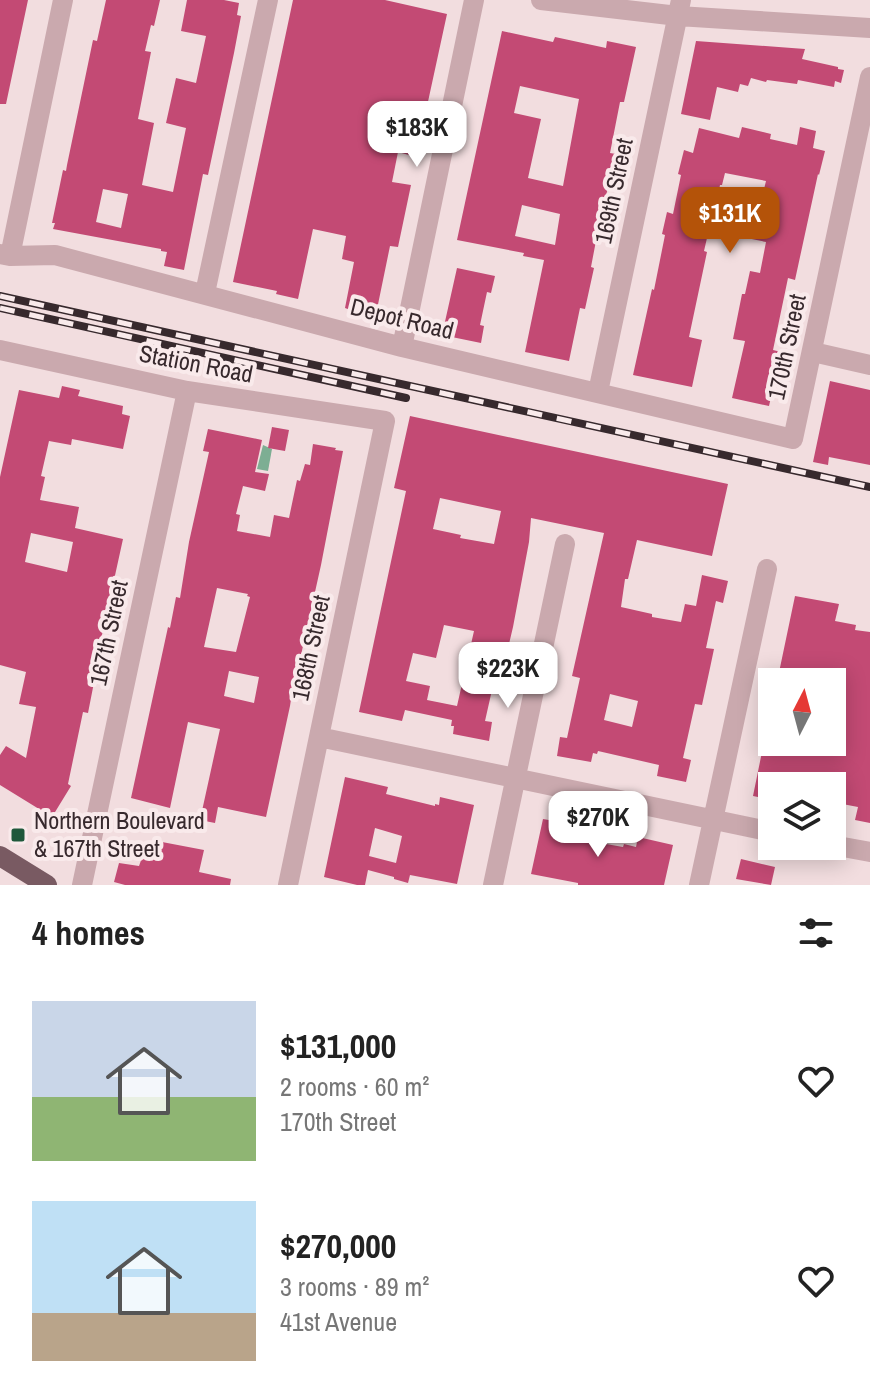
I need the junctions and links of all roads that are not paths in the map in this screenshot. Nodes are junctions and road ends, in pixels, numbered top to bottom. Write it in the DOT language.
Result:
graph roads {
  1 [pos="63,0"];
  2 [pos="268,0"];
  3 [pos="474,0"];
  4 [pos="541,0"];
  5 [pos="680,8"];
  6 [pos="870,28"];
  7 [pos="870,77"];
  8 [pos="5,255"];
  9 [pos="205,293"];
  10 [pos="402,347"];
  11 [pos="0,350"];
  12 [pos="813,352"];
  13 [pos="870,365"];
  14 [pos="187,391"];
  15 [pos="598,392"];
  16 [pos="385,421"];
  17 [pos="793,439"];
  18 [pos="565,544"];
  19 [pos="767,569"];
  20 [pos="319,737"];
  21 [pos="516,779"];
  22 [pos="713,820"];
  23 [pos="758,829"];
  24 [pos="846,848"];
  25 [pos="870,852"];
  26 [pos="0,856"];
  27 [pos="47,885"];
  28 [pos="82,885"];
  29 [pos="288,885"];
  30 [pos="493,885"];
  31 [pos="699,885"];
  1 -- 8 [label="street"];
  2 -- 9 [label="street"];
  3 -- 10 [label="street"];
  4 -- 5 [label="street"];
  5 -- 6 [label="street"];
  5 -- 15 [label="street, 169th Street"];
  7 -- 12 [label="street, 170th Street"];
  8 -- 9 [label="street, Depot Road"];
  9 -- 10 [label="street, Depot Road"];
  10 -- 15 [label="street, Depot Road"];
  11 -- 14 [label="street, Station Road"];
  12 -- 13 [label="street"];
  12 -- 17 [label="street, 170th Street"];
  14 -- 16 [label="street, Station Road"];
  14 -- 28 [label="street, 167th Street"];
  15 -- 17 [label="street, Depot Road"];
  16 -- 20 [label="street, 168th Street"];
  18 -- 21 [label="street"];
  19 -- 22 [label="street"];
  20 -- 21 [label="street"];
  20 -- 29 [label="street, 168th Street"];
  21 -- 22 [label="street"];
  21 -- 30 [label="street"];
  22 -- 23 [label="street"];
  22 -- 31 [label="street"];
  24 -- 25 [label="street"];
  26 -- 27 [label="main road"];
}
